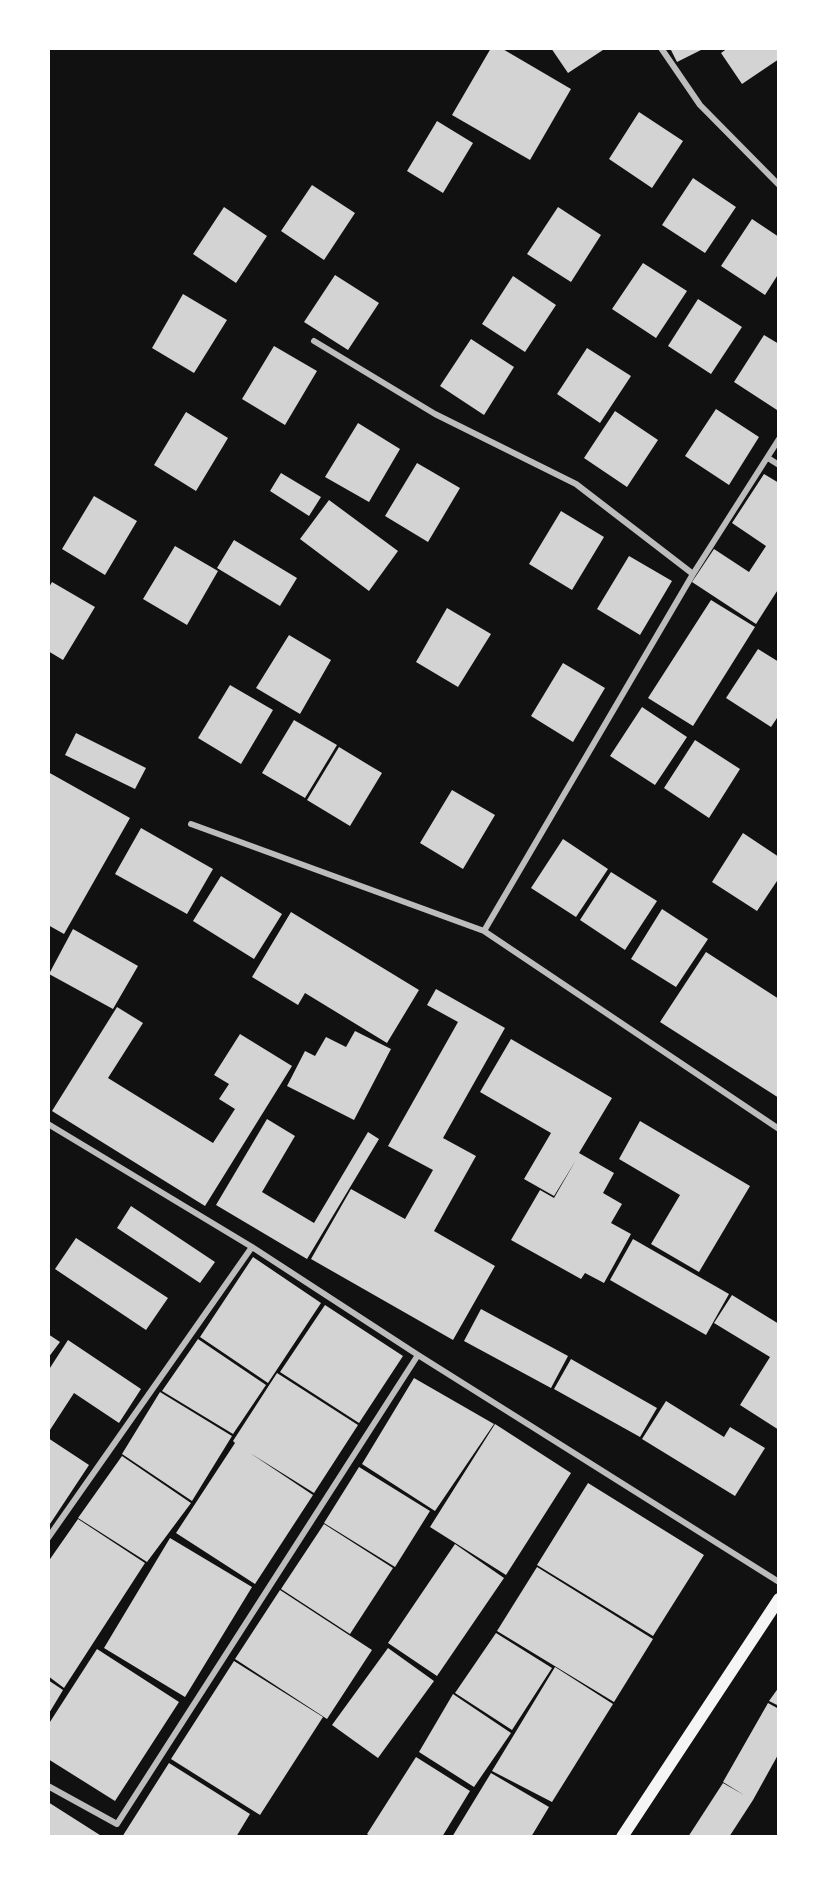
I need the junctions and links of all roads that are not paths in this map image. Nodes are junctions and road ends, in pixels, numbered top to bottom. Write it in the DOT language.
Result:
graph roads {
  1 [pos="661,48"];
  2 [pos="779,185"];
  3 [pos="314,341"];
  4 [pos="779,439"];
  5 [pos="768,458"];
  6 [pos="779,465"];
  7 [pos="693,574"];
  8 [pos="191,824"];
  9 [pos="484,931"];
  10 [pos="48,1124"];
  11 [pos="779,1129"];
  12 [pos="252,1247"];
  13 [pos="417,1355"];
  14 [pos="48,1538"];
  15 [pos="779,1582"];
  16 [pos="779,1599"];
  17 [pos="48,1786"];
  18 [pos="622,1837"];
  1 -- 2 [label="street"];
  3 -- 7 [label="street"];
  4 -- 5 [label="street"];
  5 -- 6 [label="street"];
  5 -- 7 [label="street"];
  7 -- 9 [label="street"];
  8 -- 9 [label="street"];
  9 -- 11 [label="street"];
  10 -- 12 [label="street"];
  12 -- 13 [label="street"];
  12 -- 14 [label="street"];
  13 -- 15 [label="street"];
  13 -- 17 [label="street"];
  16 -- 18 [label="main road"];
}
